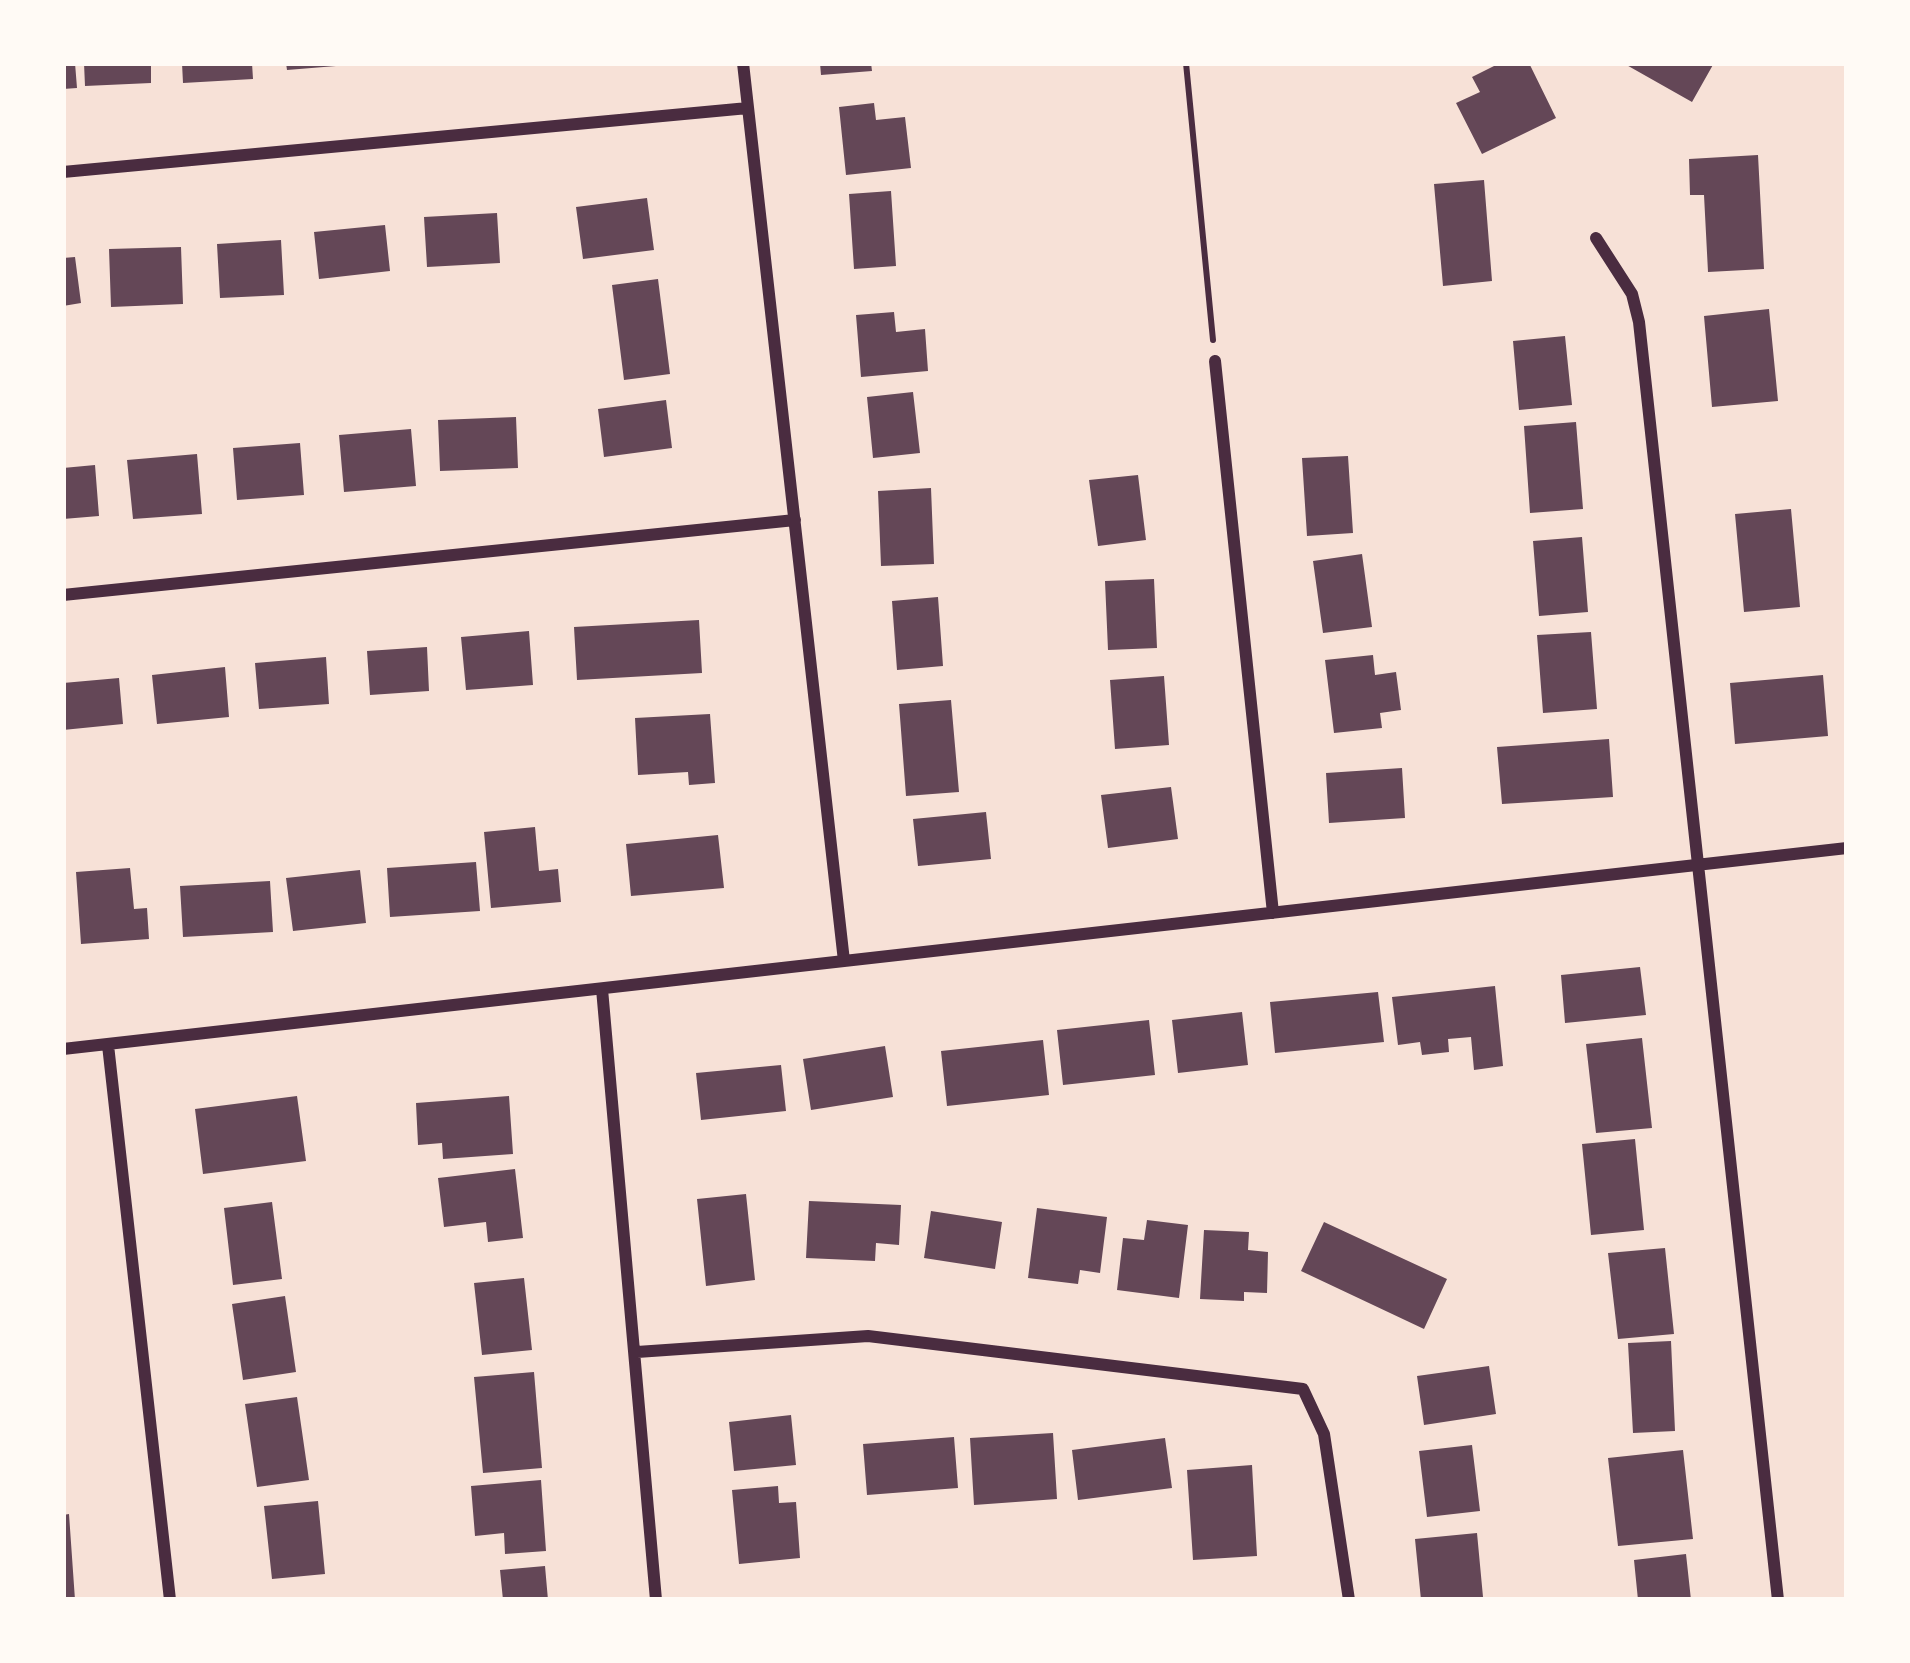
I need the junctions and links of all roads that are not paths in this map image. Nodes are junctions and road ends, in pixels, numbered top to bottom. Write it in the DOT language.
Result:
graph roads {
  1 [pos="743,63"];
  2 [pos="748,108"];
  3 [pos="63,172"];
  4 [pos="1596,238"];
  5 [pos="1215,361"];
  6 [pos="795,520"];
  7 [pos="63,595"];
  8 [pos="1847,848"];
  9 [pos="1699,863"];
  10 [pos="1273,913"];
  11 [pos="844,961"];
  12 [pos="602,989"];
  13 [pos="109,1045"];
  14 [pos="63,1049"];
  15 [pos="637,1352"];
  16 [pos="170,1600"];
  17 [pos="656,1600"];
  18 [pos="1349,1600"];
  19 [pos="1778,1600"];
  1 -- 2 [label="street"];
  2 -- 3 [label="street"];
  2 -- 6 [label="street"];
  4 -- 9 [label="street"];
  5 -- 10 [label="street"];
  6 -- 7 [label="street"];
  6 -- 11 [label="street"];
  8 -- 9 [label="street"];
  9 -- 10 [label="street"];
  9 -- 19 [label="street"];
  10 -- 11 [label="street"];
  11 -- 12 [label="street"];
  12 -- 13 [label="street"];
  12 -- 15 [label="street"];
  13 -- 14 [label="street"];
  13 -- 16 [label="street"];
  15 -- 17 [label="street"];
  15 -- 18 [label="street"];
}
